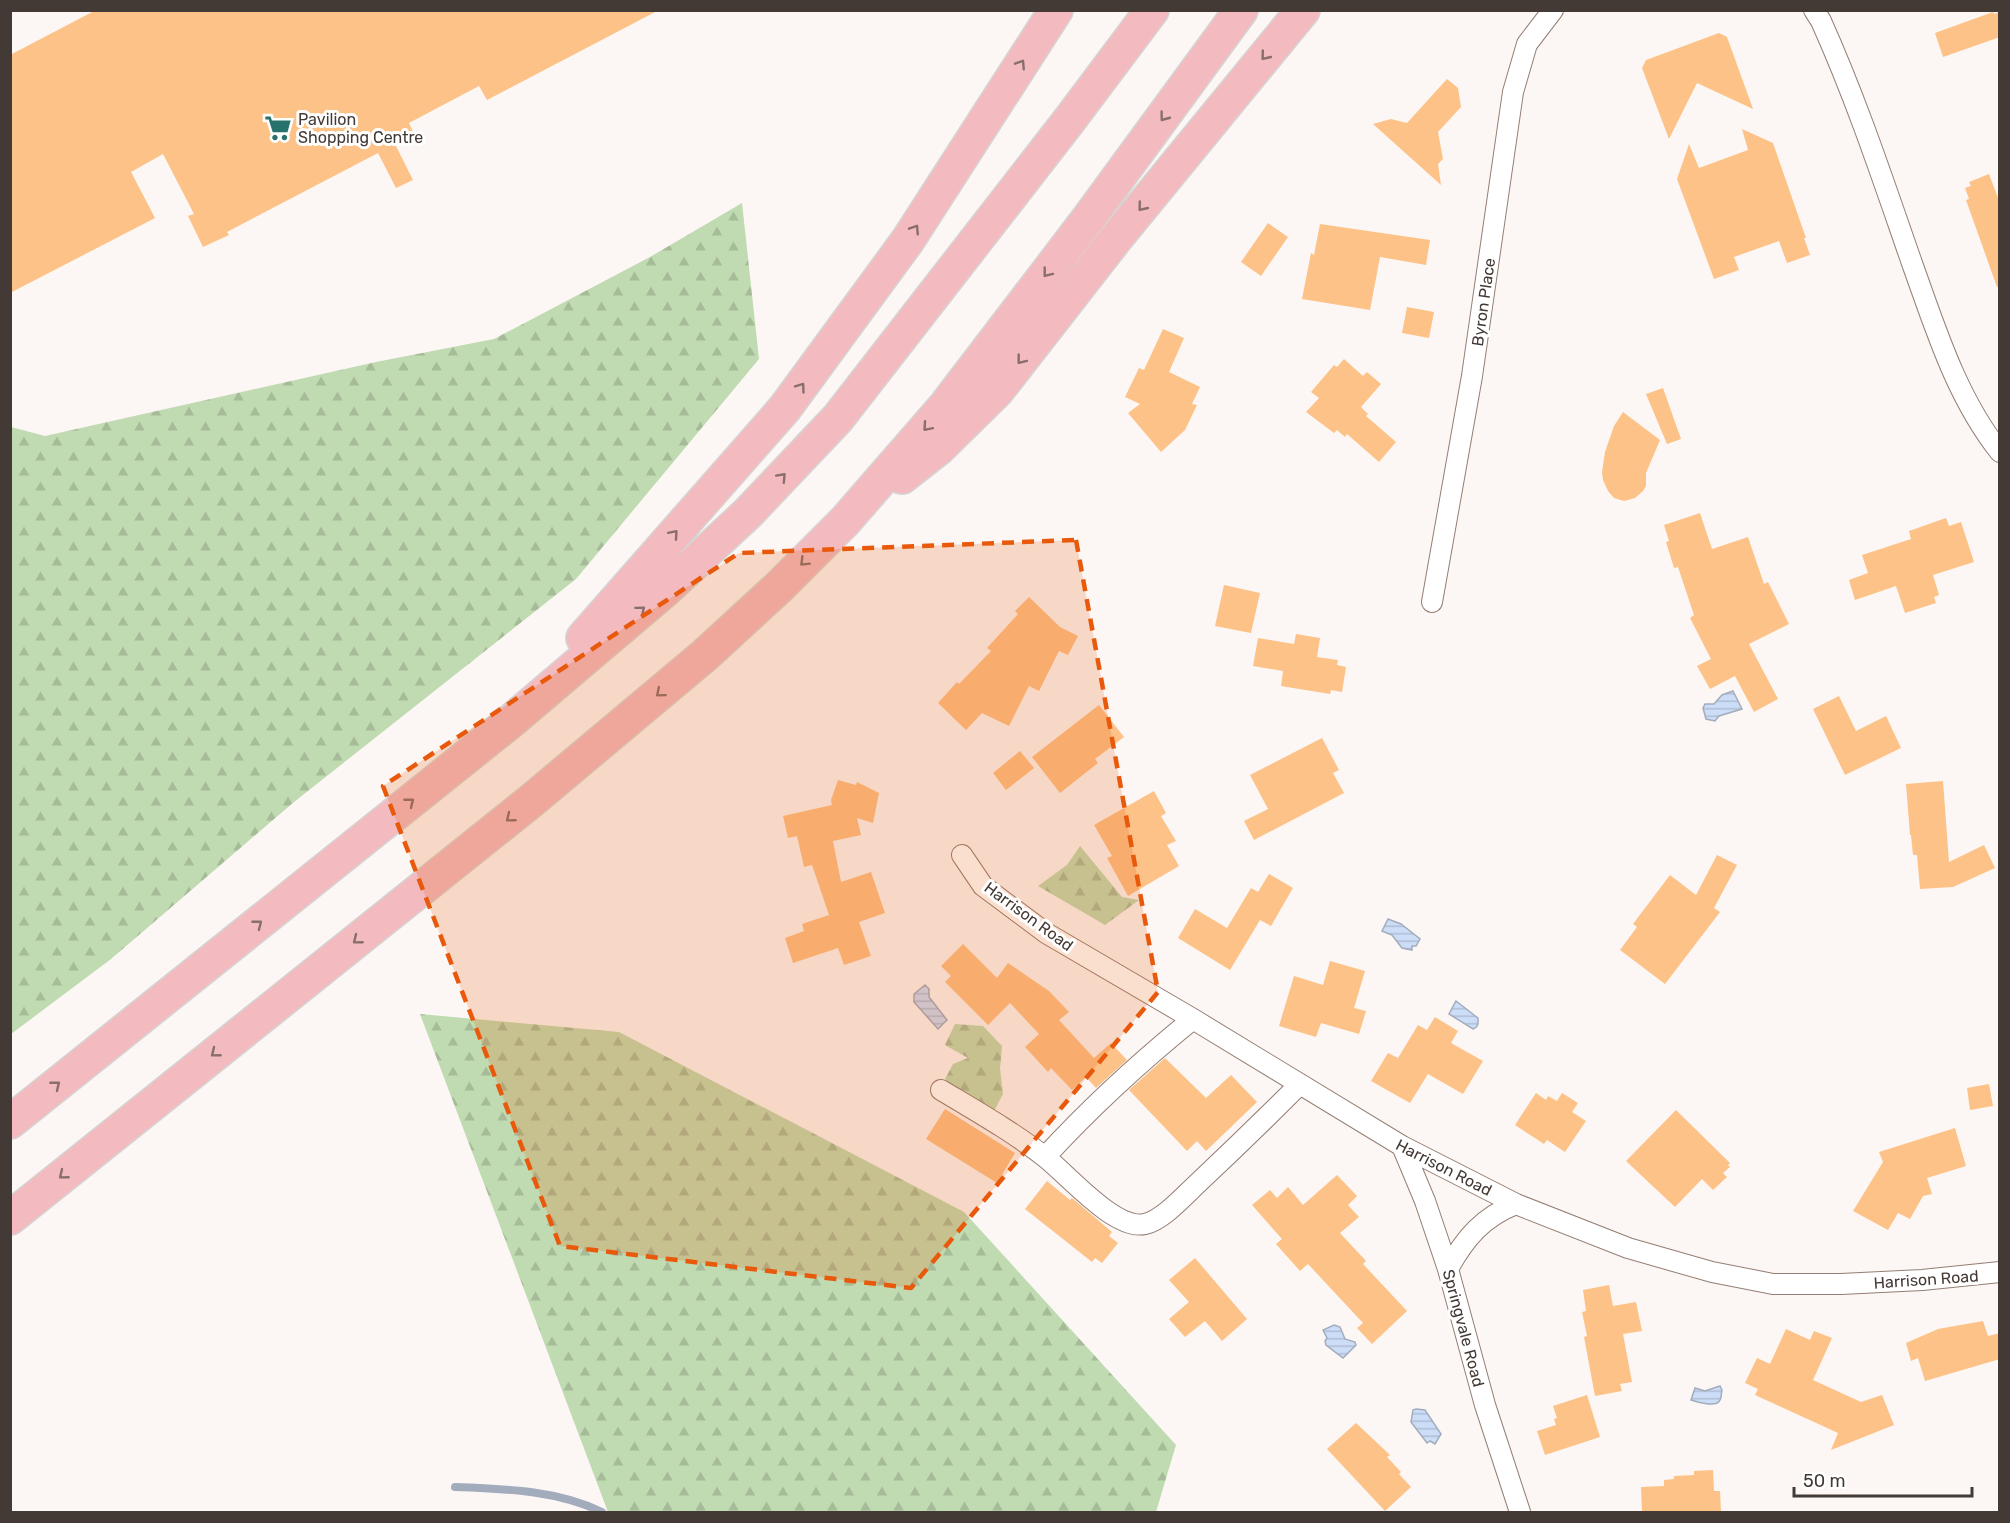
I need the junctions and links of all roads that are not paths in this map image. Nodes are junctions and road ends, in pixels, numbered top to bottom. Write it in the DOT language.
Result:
graph roads {
  1 [pos="1056,10"];
  2 [pos="1152,10"];
  3 [pos="1241,10"];
  4 [pos="1258,10"];
  5 [pos="1303,10"];
  6 [pos="1553,10"];
  7 [pos="1814,10"];
  8 [pos="1199,70"];
  9 [pos="2000,452"];
  10 [pos="845,521"];
  11 [pos="1432,602"];
  12 [pos="511,721"];
  13 [pos="962,855"];
  14 [pos="1193,1019"];
  15 [pos="1300,1084"];
  16 [pos="941,1090"];
  17 [pos="10,1122"];
  18 [pos="1402,1146"];
  19 [pos="1045,1157"];
  20 [pos="1516,1204"];
  21 [pos="10,1218"];
  22 [pos="1448,1269"];
  23 [pos="2000,1272"];
  24 [pos="1520,1512"];
  12 -- 1 [label="highway, one-way"];
  12 -- 2 [label="highway, one-way"];
  3 -- 8 [label="highway"];
  4 -- 8 [label="highway"];
  5 -- 10 [label="highway, one-way"];
  6 -- 11 [label="street, Byron Place"];
  7 -- 9 [label="street"];
  8 -- 10 [label="highway, one-way"];
  10 -- 21 [label="highway, one-way"];
  17 -- 12 [label="highway, one-way"];
  13 -- 14 [label="street, Harrison Road"];
  14 -- 15 [label="street, Harrison Road"];
  14 -- 19 [label="street"];
  15 -- 18 [label="street, Harrison Road"];
  15 -- 19 [label="street"];
  16 -- 19 [label="street"];
  18 -- 20 [label="street, Harrison Road"];
  18 -- 22 [label="street, Springvale Road"];
  20 -- 22 [label="street"];
  20 -- 23 [label="street, Harrison Road"];
  22 -- 24 [label="street, Springvale Road"];
}
